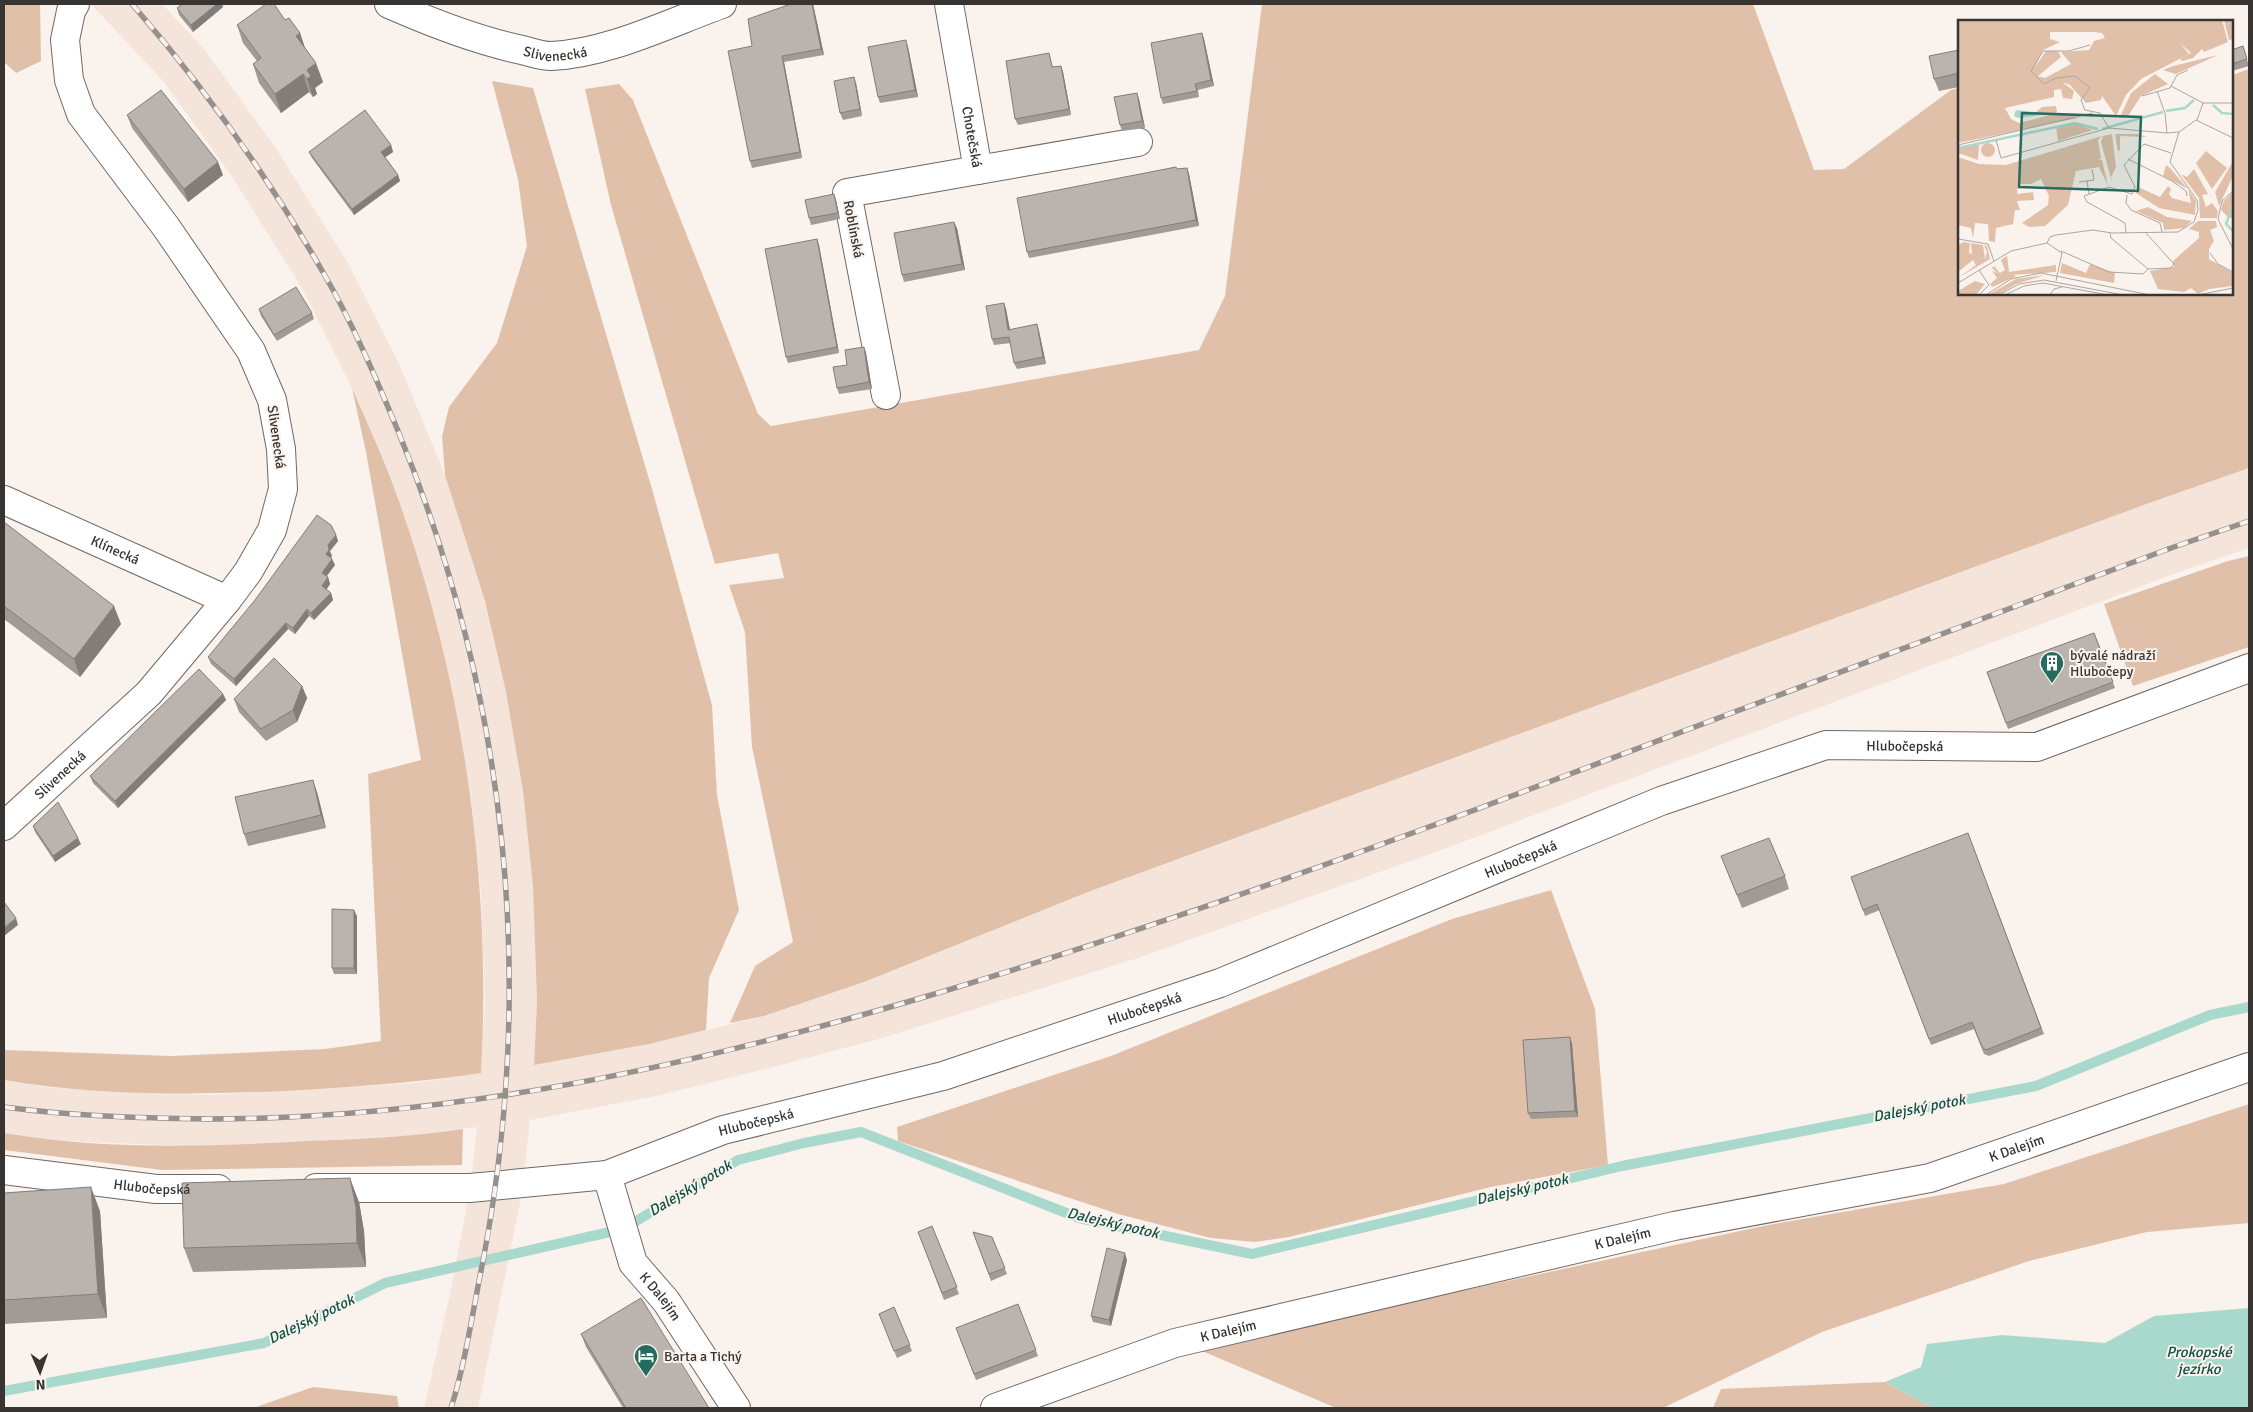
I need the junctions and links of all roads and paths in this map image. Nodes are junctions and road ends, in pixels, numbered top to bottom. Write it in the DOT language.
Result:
graph roads {
  1 [pos="75,4"];
  2 [pos="389,4"];
  3 [pos="722,4"];
  4 [pos="949,4"];
  5 [pos="1138,142"];
  6 [pos="978,170"];
  7 [pos="886,395"];
  8 [pos="4,500"];
  9 [pos="227,600"];
  10 [pos="2249,668"];
  11 [pos="4,826"];
  12 [pos="2249,1067"];
  13 [pos="4,1170"];
  14 [pos="607,1176"];
  15 [pos="294,1188"];
  16 [pos="245,1189"];
  17 [pos="1032,1401"];
  18 [pos="736,1408"];
  19 [pos="995,1408"];
  1 -- 9 [label="street, Slivenecká"];
  2 -- 3 [label="street, Slivenecká"];
  4 -- 6 [label="street, Chotečská"];
  5 -- 6 [label="street, Chotečská"];
  6 -- 7 [label="street, Roblínská"];
  8 -- 9 [label="street, Klínecká"];
  9 -- 11 [label="street, Slivenecká"];
  10 -- 14 [label="street, Hlubočepská"];
  12 -- 17 [label="street, K Dalejím"];
  13 -- 16 [label="street, Hlubočepská"];
  14 -- 15 [label="street, Hlubočepská"];
  14 -- 18 [label="street, K Dalejím"];
  17 -- 19 [label="street, K Dalejím"];
}
